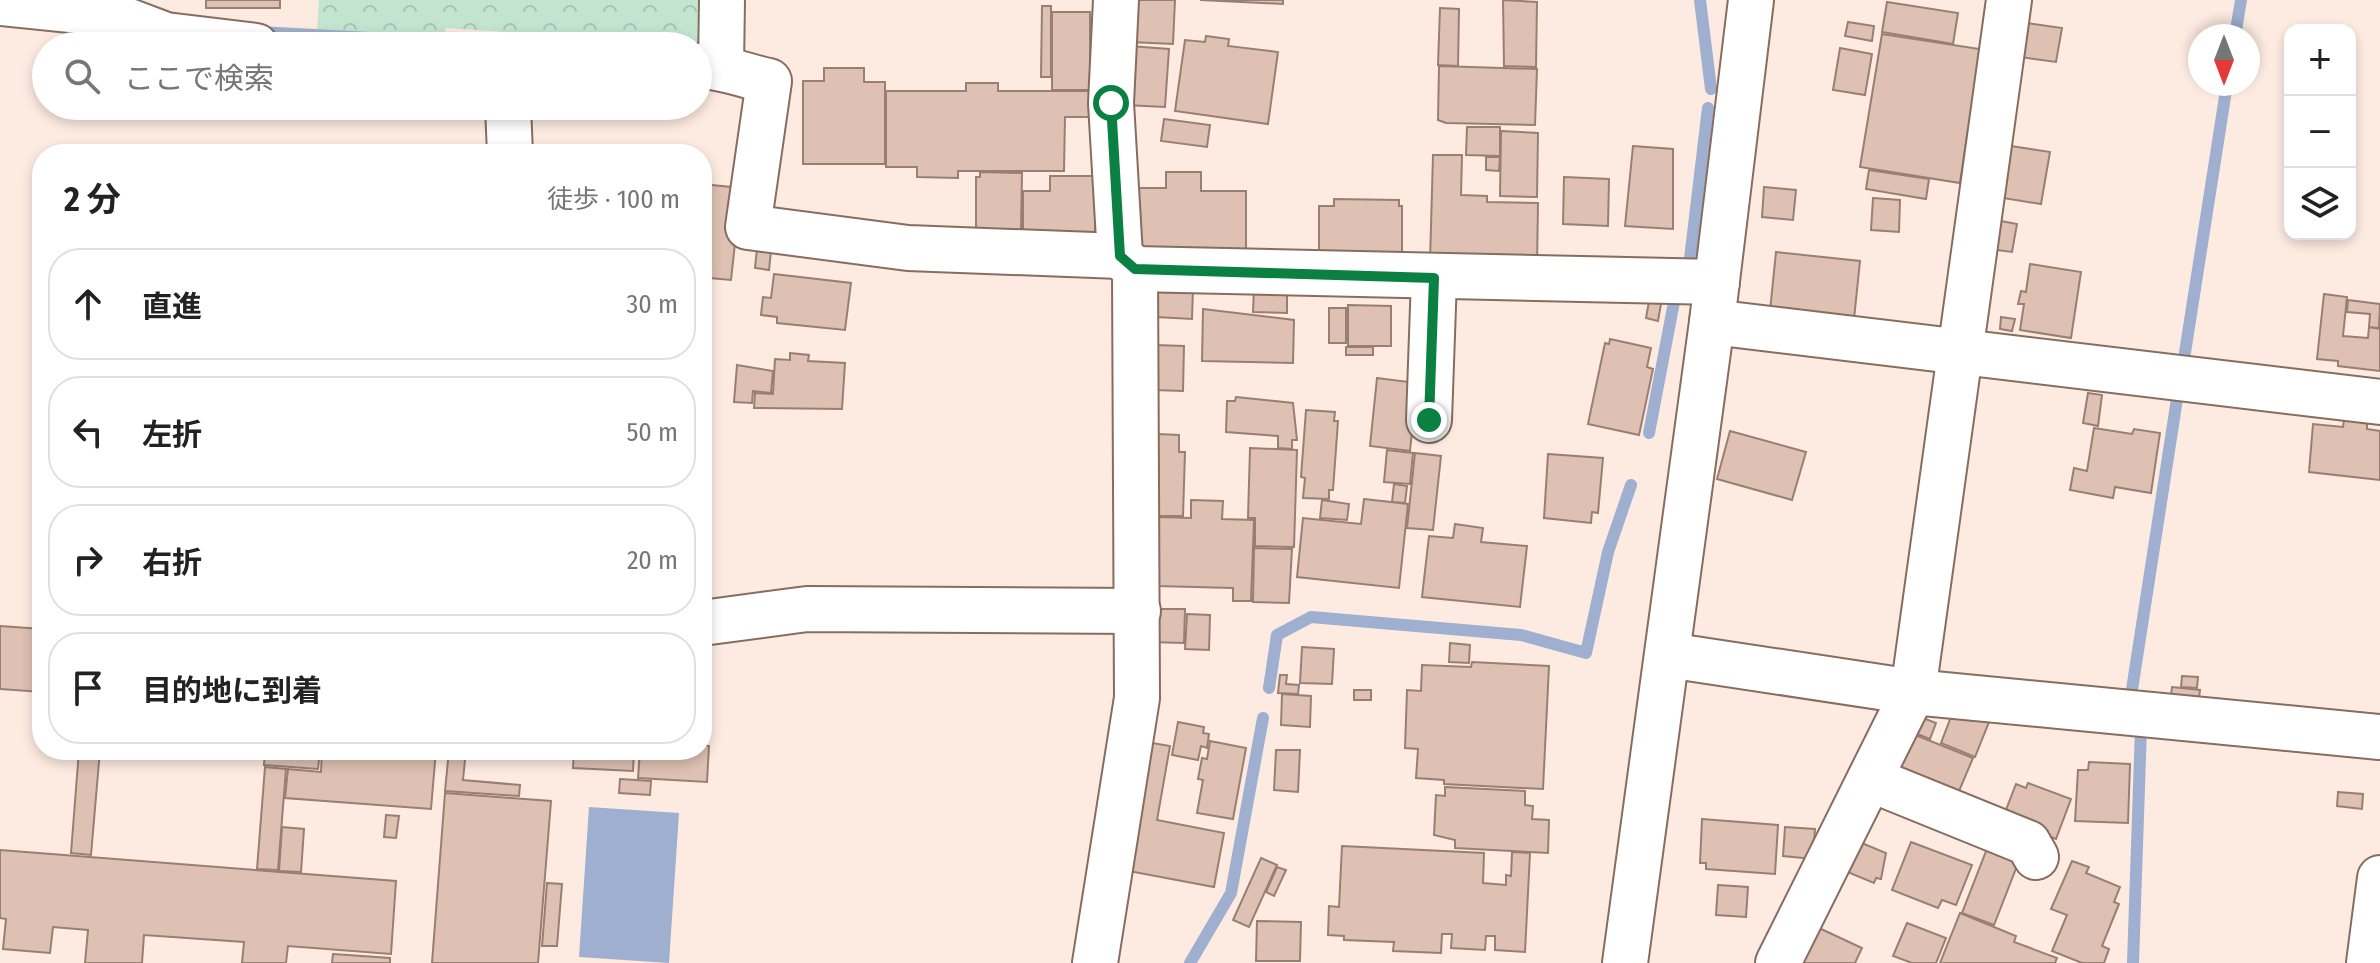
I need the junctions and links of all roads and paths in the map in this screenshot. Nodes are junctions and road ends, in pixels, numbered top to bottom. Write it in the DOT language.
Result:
graph roads {
  1 [pos="722,0"];
  2 [pos="1116,0"];
  3 [pos="1751,0"];
  4 [pos="2009,0"];
  5 [pos="0,3"];
  6 [pos="158,32"];
  7 [pos="712,55"];
  8 [pos="712,67"];
  9 [pos="509,120"];
  10 [pos="510,144"];
  11 [pos="1128,262"];
  12 [pos="1434,278"];
  13 [pos="1714,302"];
  14 [pos="1962,353"];
  15 [pos="2380,402"];
  16 [pos="1429,420"];
  17 [pos="1138,611"];
  18 [pos="712,622"];
  19 [pos="1668,655"];
  20 [pos="1913,692"];
  21 [pos="2380,737"];
  22 [pos="1870,779"];
  23 [pos="2036,857"];
  24 [pos="2380,878"];
  25 [pos="1095,963"];
  26 [pos="1625,963"];
  27 [pos="1778,963"];
  28 [pos="2369,963"];
  1 -- 7 [label="street"];
  2 -- 11 [label="street"];
  3 -- 13 [label="street"];
  4 -- 14 [label="street"];
  5 -- 6 [label="street"];
  8 -- 11 [label="street"];
  9 -- 10 [label="street"];
  11 -- 12 [label="street"];
  11 -- 17 [label="street"];
  12 -- 13 [label="street"];
  12 -- 16 [label="street"];
  13 -- 14 [label="street"];
  13 -- 19 [label="street"];
  14 -- 15 [label="street"];
  14 -- 20 [label="street"];
  17 -- 18 [label="street"];
  17 -- 25 [label="street"];
  19 -- 20 [label="street"];
  19 -- 26 [label="street"];
  20 -- 21 [label="street"];
  20 -- 22 [label="street"];
  22 -- 23 [label="street"];
  22 -- 27 [label="street"];
  24 -- 28 [label="street"];
}
